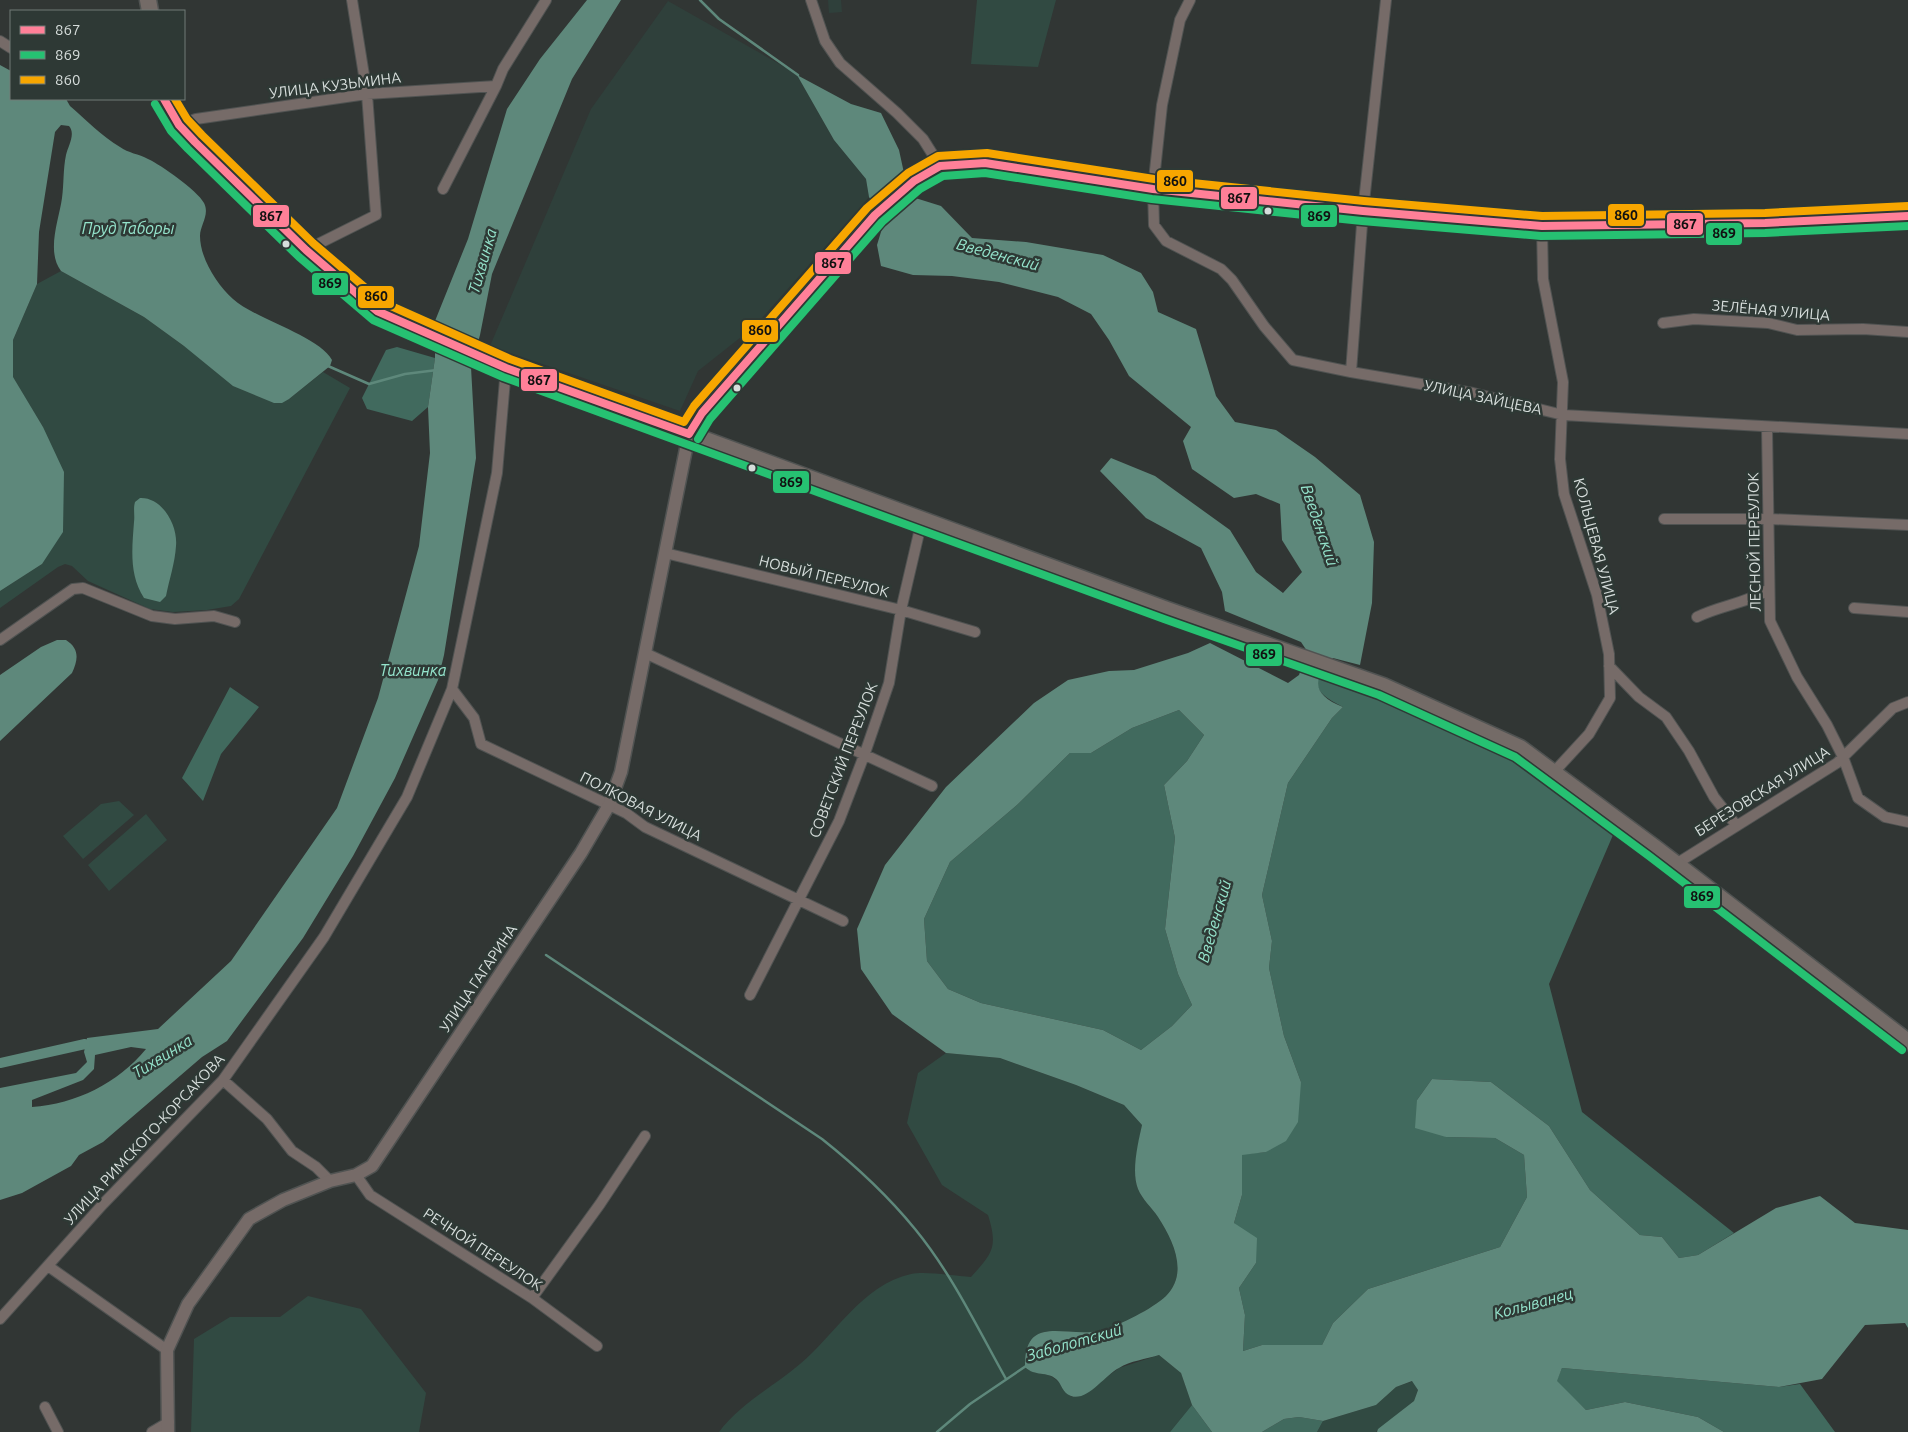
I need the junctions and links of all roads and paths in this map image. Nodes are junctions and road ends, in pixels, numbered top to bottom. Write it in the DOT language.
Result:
graph roads {
  1 [pos="352,0"];
  2 [pos="546,0"];
  3 [pos="811,0"];
  4 [pos="1190,0"];
  5 [pos="1386,0"];
  6 [pos="496,86"];
  7 [pos="367,94"];
  8 [pos="165,100"];
  9 [pos="179,124"];
  10 [pos="940,166"];
  11 [pos="443,189"];
  12 [pos="1154,189"];
  13 [pos="1362,212"];
  14 [pos="1908,216"];
  15 [pos="1542,226"];
  16 [pos="306,250"];
  17 [pos="1662,324"];
  18 [pos="1908,332"];
  19 [pos="506,368"];
  20 [pos="1350,372"];
  21 [pos="1563,415"];
  22 [pos="1768,428"];
  23 [pos="689,434"];
  24 [pos="1908,434"];
  25 [pos="1664,519"];
  26 [pos="1770,519"];
  27 [pos="922,520"];
  28 [pos="1908,525"];
  29 [pos="665,553"];
  30 [pos="1769,588"];
  31 [pos="1854,608"];
  32 [pos="901,610"];
  33 [pos="1908,612"];
  34 [pos="1697,617"];
  35 [pos="235,622"];
  36 [pos="975,632"];
  37 [pos="0,640"];
  38 [pos="645,653"];
  39 [pos="1609,666"];
  40 [pos="452,689"];
  41 [pos="1908,702"];
  42 [pos="865,753"];
  43 [pos="1843,757"];
  44 [pos="1554,772"];
  45 [pos="932,786"];
  46 [pos="609,805"];
  47 [pos="1908,822"];
  48 [pos="1736,825"];
  49 [pos="1676,864"];
  50 [pos="799,900"];
  51 [pos="844,921"];
  52 [pos="750,995"];
  53 [pos="1908,1042"];
  54 [pos="223,1080"];
  55 [pos="645,1136"];
  56 [pos="356,1175"];
  57 [pos="330,1181"];
  58 [pos="48,1266"];
  59 [pos="532,1298"];
  60 [pos="0,1320"];
  61 [pos="597,1346"];
  62 [pos="167,1350"];
  63 [pos="45,1407"];
  64 [pos="169,1427"];
  65 [pos="58,1432"];
  66 [pos="152,1432"];
  1 -- 7 [label="street"];
  2 -- 6 [label="street"];
  3 -- 10 [label="street"];
  4 -- 12 [label="street, УЛИЦА ЗАЙЦЕВА"];
  5 -- 13 [label="street"];
  6 -- 7 [label="street, УЛИЦА КУЗЬМИНА"];
  6 -- 11 [label="street"];
  7 -- 9 [label="street, УЛИЦА КУЗЬМИНА"];
  7 -- 16 [label="street"];
  8 -- 9 [label="main road"];
  9 -- 16 [label="main road"];
  10 -- 12 [label="main road"];
  10 -- 23 [label="main road"];
  12 -- 13 [label="main road"];
  12 -- 20 [label="street, УЛИЦА ЗАЙЦЕВА"];
  13 -- 15 [label="main road"];
  13 -- 20 [label="street"];
  14 -- 15 [label="main road"];
  15 -- 21 [label="street, КОЛЬЦЕВАЯ УЛИЦА"];
  16 -- 19 [label="main road"];
  17 -- 18 [label="street, ЗЕЛЁНАЯ УЛИЦА"];
  19 -- 23 [label="main road"];
  19 -- 40 [label="street, УЛИЦА РИМСКОГО-КОРСАКОВА"];
  20 -- 21 [label="street, УЛИЦА ЗАЙЦЕВА"];
  21 -- 22 [label="street, УЛИЦА ЗАЙЦЕВА"];
  21 -- 39 [label="street, КОЛЬЦЕВАЯ УЛИЦА"];
  22 -- 24 [label="street, УЛИЦА ЗАЙЦЕВА"];
  22 -- 26 [label="street, ЛЕСНОЙ ПЕРЕУЛОК"];
  23 -- 27 [label="main road"];
  23 -- 29 [label="street, УЛИЦА ГАГАРИНА"];
  25 -- 26 [label="street"];
  26 -- 28 [label="street"];
  26 -- 30 [label="street, ЛЕСНОЙ ПЕРЕУЛОК"];
  27 -- 32 [label="street, СОВЕТСКИЙ ПЕРЕУЛОК"];
  27 -- 44 [label="main road"];
  29 -- 32 [label="street, НОВЫЙ ПЕРЕУЛОК"];
  29 -- 38 [label="street, УЛИЦА ГАГАРИНА"];
  30 -- 34 [label="street"];
  30 -- 43 [label="street, ЛЕСНОЙ ПЕРЕУЛОК"];
  31 -- 33 [label="street"];
  32 -- 36 [label="street, НОВЫЙ ПЕРЕУЛОК"];
  32 -- 42 [label="street, СОВЕТСКИЙ ПЕРЕУЛОК"];
  35 -- 37 [label="street"];
  38 -- 42 [label="street"];
  38 -- 46 [label="street, УЛИЦА ГАГАРИНА"];
  39 -- 44 [label="street, КОЛЬЦЕВАЯ УЛИЦА"];
  39 -- 48 [label="street"];
  40 -- 46 [label="street, ПОЛКОВАЯ УЛИЦА"];
  40 -- 54 [label="street, УЛИЦА РИМСКОГО-КОРСАКОВА"];
  41 -- 43 [label="street, БЕРЕЗОВСКАЯ УЛИЦА"];
  42 -- 45 [label="street"];
  42 -- 50 [label="street, СОВЕТСКИЙ ПЕРЕУЛОК"];
  43 -- 47 [label="street, ЛЕСНОЙ ПЕРЕУЛОК"];
  43 -- 48 [label="street, БЕРЕЗОВСКАЯ УЛИЦА"];
  44 -- 49 [label="main road"];
  46 -- 50 [label="street, ПОЛКОВАЯ УЛИЦА"];
  46 -- 56 [label="street, УЛИЦА ГАГАРИНА"];
  48 -- 49 [label="street, БЕРЕЗОВСКАЯ УЛИЦА"];
  49 -- 53 [label="main road"];
  50 -- 51 [label="street, ПОЛКОВАЯ УЛИЦА"];
  50 -- 52 [label="street, СОВЕТСКИЙ ПЕРЕУЛОК"];
  54 -- 57 [label="street"];
  54 -- 58 [label="street, УЛИЦА РИМСКОГО-КОРСАКОВА"];
  55 -- 59 [label="street"];
  56 -- 57 [label="street, УЛИЦА ГАГАРИНА"];
  56 -- 59 [label="street, РЕЧНОЙ ПЕРЕУЛОК"];
  57 -- 62 [label="street, УЛИЦА ГАГАРИНА"];
  58 -- 60 [label="street, УЛИЦА РИМСКОГО-КОРСАКОВА"];
  58 -- 62 [label="street"];
  59 -- 61 [label="street, РЕЧНОЙ ПЕРЕУЛОК"];
  62 -- 64 [label="street, УЛИЦА ГАГАРИНА"];
  63 -- 65 [label="street"];
  64 -- 66 [label="street, УЛИЦА ГАГАРИНА"];
}
